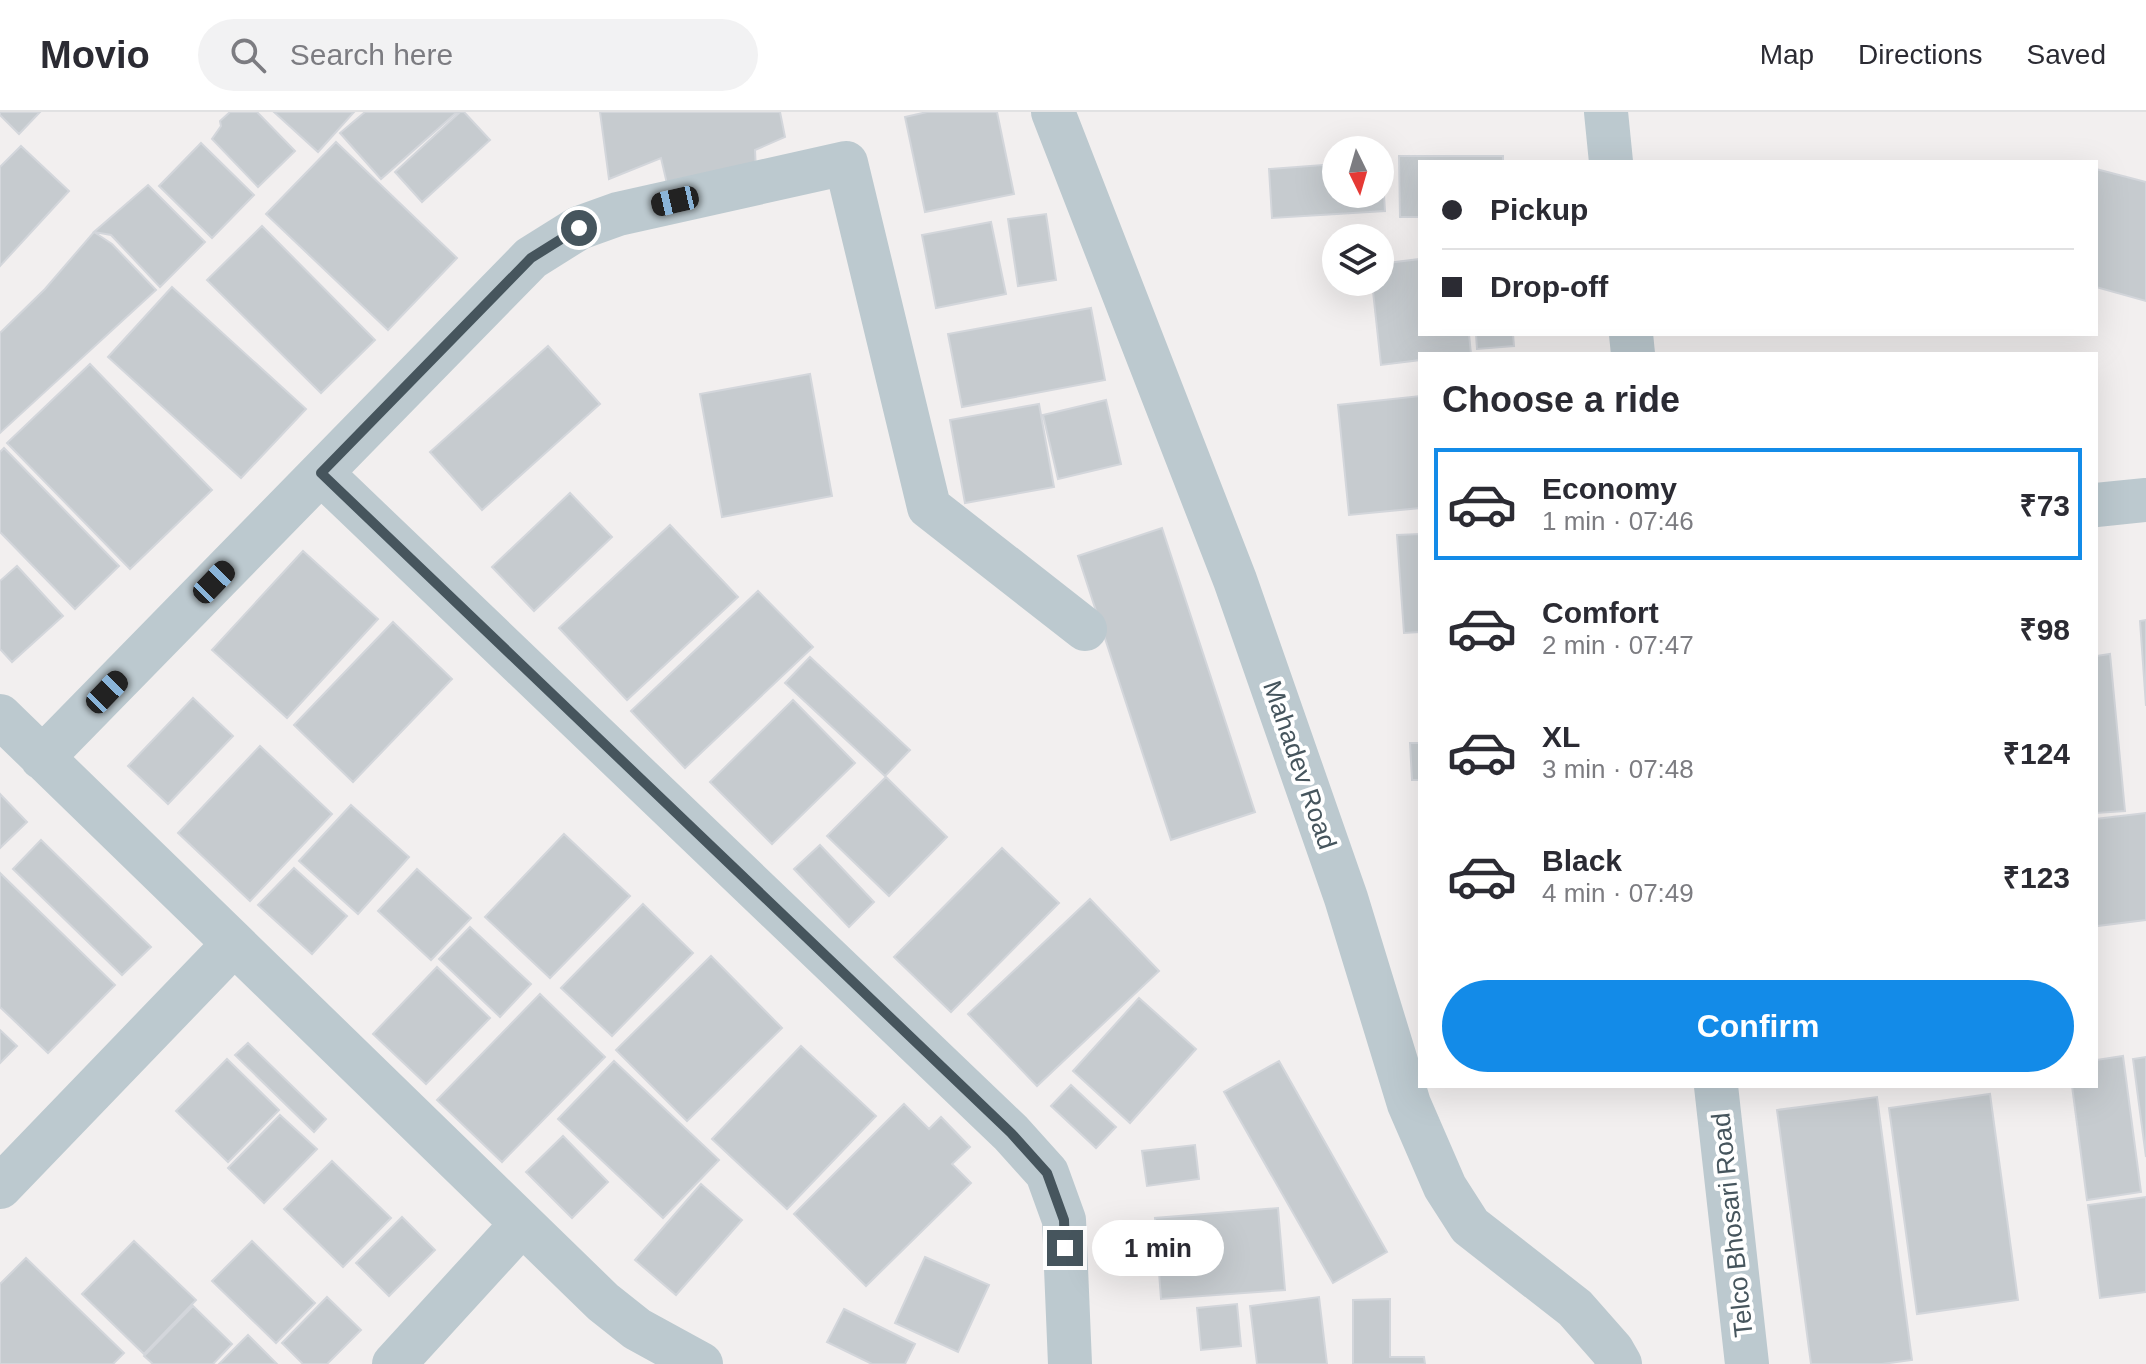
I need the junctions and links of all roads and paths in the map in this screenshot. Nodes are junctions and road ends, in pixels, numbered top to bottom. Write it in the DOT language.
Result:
graph roads {
  1 [pos="1053,112"];
  2 [pos="1606,112"];
  3 [pos="1611,160"];
  4 [pos="321,473"];
  5 [pos="2146,500"];
  6 [pos="2098,505"];
  7 [pos="1085,629"];
  8 [pos="0,716"];
  9 [pos="42,758"];
  10 [pos="234,944"];
  11 [pos="1716,1088"];
  12 [pos="0,1187"];
  13 [pos="522,1224"];
  14 [pos="394,1364"];
  15 [pos="701,1364"];
  16 [pos="1070,1364"];
  17 [pos="1620,1364"];
  18 [pos="1747,1364"];
  1 -- 17 [label="lane, Mahadev Road"];
  2 -- 3 [label="lane"];
  4 -- 7 [label="lane"];
  4 -- 9 [label="lane"];
  4 -- 16 [label="lane"];
  5 -- 6 [label="lane"];
  8 -- 9 [label="lane"];
  9 -- 10 [label="lane"];
  10 -- 12 [label="lane"];
  10 -- 13 [label="lane"];
  11 -- 18 [label="lane, Telco Bhosari Road"];
  13 -- 14 [label="lane"];
  13 -- 15 [label="lane"];
}
